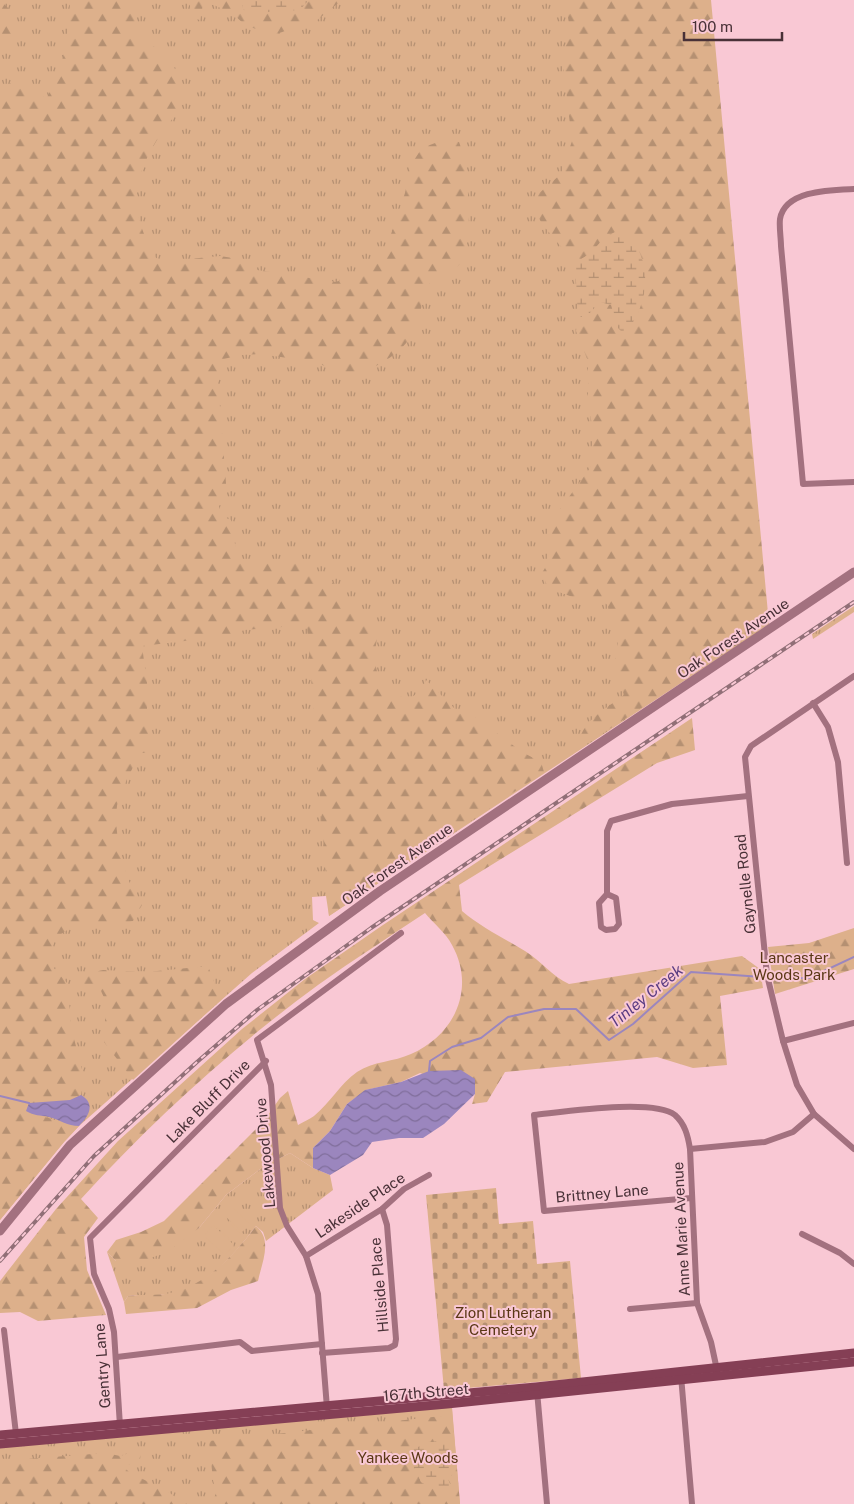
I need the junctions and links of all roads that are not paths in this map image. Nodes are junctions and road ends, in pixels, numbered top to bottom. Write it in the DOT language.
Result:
graph roads {
  1 [pos="854,190"];
  2 [pos="854,482"];
  3 [pos="854,572"];
  4 [pos="854,676"];
  5 [pos="813,703"];
  6 [pos="748,796"];
  7 [pos="847,863"];
  8 [pos="607,894"];
  9 [pos="401,933"];
  10 [pos="854,1023"];
  11 [pos="783,1041"];
  12 [pos="266,1061"];
  13 [pos="814,1114"];
  14 [pos="690,1149"];
  15 [pos="854,1149"];
  16 [pos="430,1175"];
  17 [pos="691,1198"];
  18 [pos="382,1209"];
  19 [pos="544,1211"];
  20 [pos="0,1231"];
  21 [pos="802,1234"];
  22 [pos="90,1238"];
  23 [pos="306,1256"];
  24 [pos="854,1264"];
  25 [pos="697,1303"];
  26 [pos="630,1309"];
  27 [pos="4,1330"];
  28 [pos="322,1344"];
  29 [pos="322,1353"];
  30 [pos="854,1353"];
  31 [pos="116,1357"];
  32 [pos="854,1362"];
  33 [pos="717,1371"];
  34 [pos="681,1375"];
  35 [pos="537,1391"];
  36 [pos="327,1411"];
  37 [pos="120,1430"];
  38 [pos="16,1434"];
  39 [pos="0,1435"];
  40 [pos="0,1444"];
  41 [pos="547,1504"];
  42 [pos="692,1504"];
  1 -- 2 [label="street"];
  3 -- 20 [label="street, Oak Forest Avenue"];
  4 -- 5 [label="street, Gaynelle Road"];
  5 -- 6 [label="street, Gaynelle Road"];
  5 -- 7 [label="street"];
  6 -- 8 [label="street"];
  6 -- 11 [label="street, Gaynelle Road"];
  8 -- 8 [label="street"];
  9 -- 12 [label="street, Lake Bluff Drive"];
  10 -- 11 [label="street"];
  11 -- 13 [label="street, Gaynelle Road"];
  12 -- 22 [label="street, Lake Bluff Drive"];
  12 -- 23 [label="street, Lakewood Drive"];
  13 -- 14 [label="street"];
  13 -- 15 [label="street, Gaynelle Road"];
  14 -- 17 [label="street, Anne Marie Avenue"];
  14 -- 19 [label="street, Anne Marie Avenue"];
  16 -- 18 [label="street, Lakeside Place"];
  17 -- 19 [label="street, Brittney Lane"];
  17 -- 25 [label="street, Anne Marie Avenue"];
  18 -- 23 [label="street, Lakeside Place"];
  18 -- 29 [label="street, Hillside Place"];
  21 -- 24 [label="street"];
  22 -- 31 [label="street, Gentry Lane"];
  23 -- 28 [label="street, Lakewood Drive"];
  25 -- 26 [label="street"];
  25 -- 33 [label="street, Anne Marie Avenue"];
  27 -- 38 [label="street"];
  28 -- 29 [label="street, Lakewood Drive"];
  28 -- 31 [label="street"];
  29 -- 36 [label="street, Lakewood Drive"];
  30 -- 33 [label="main road, 167th Street"];
  31 -- 37 [label="street, Gentry Lane"];
  32 -- 33 [label="main road, 167th Street"];
  33 -- 34 [label="main road, 167th Street"];
  34 -- 35 [label="main road, 167th Street"];
  34 -- 42 [label="street"];
  35 -- 36 [label="main road, 167th Street"];
  35 -- 41 [label="street"];
  36 -- 37 [label="main road, 167th Street"];
  37 -- 38 [label="main road, 167th Street"];
  37 -- 40 [label="main road, 167th Street"];
  38 -- 39 [label="main road, 167th Street"];
}
